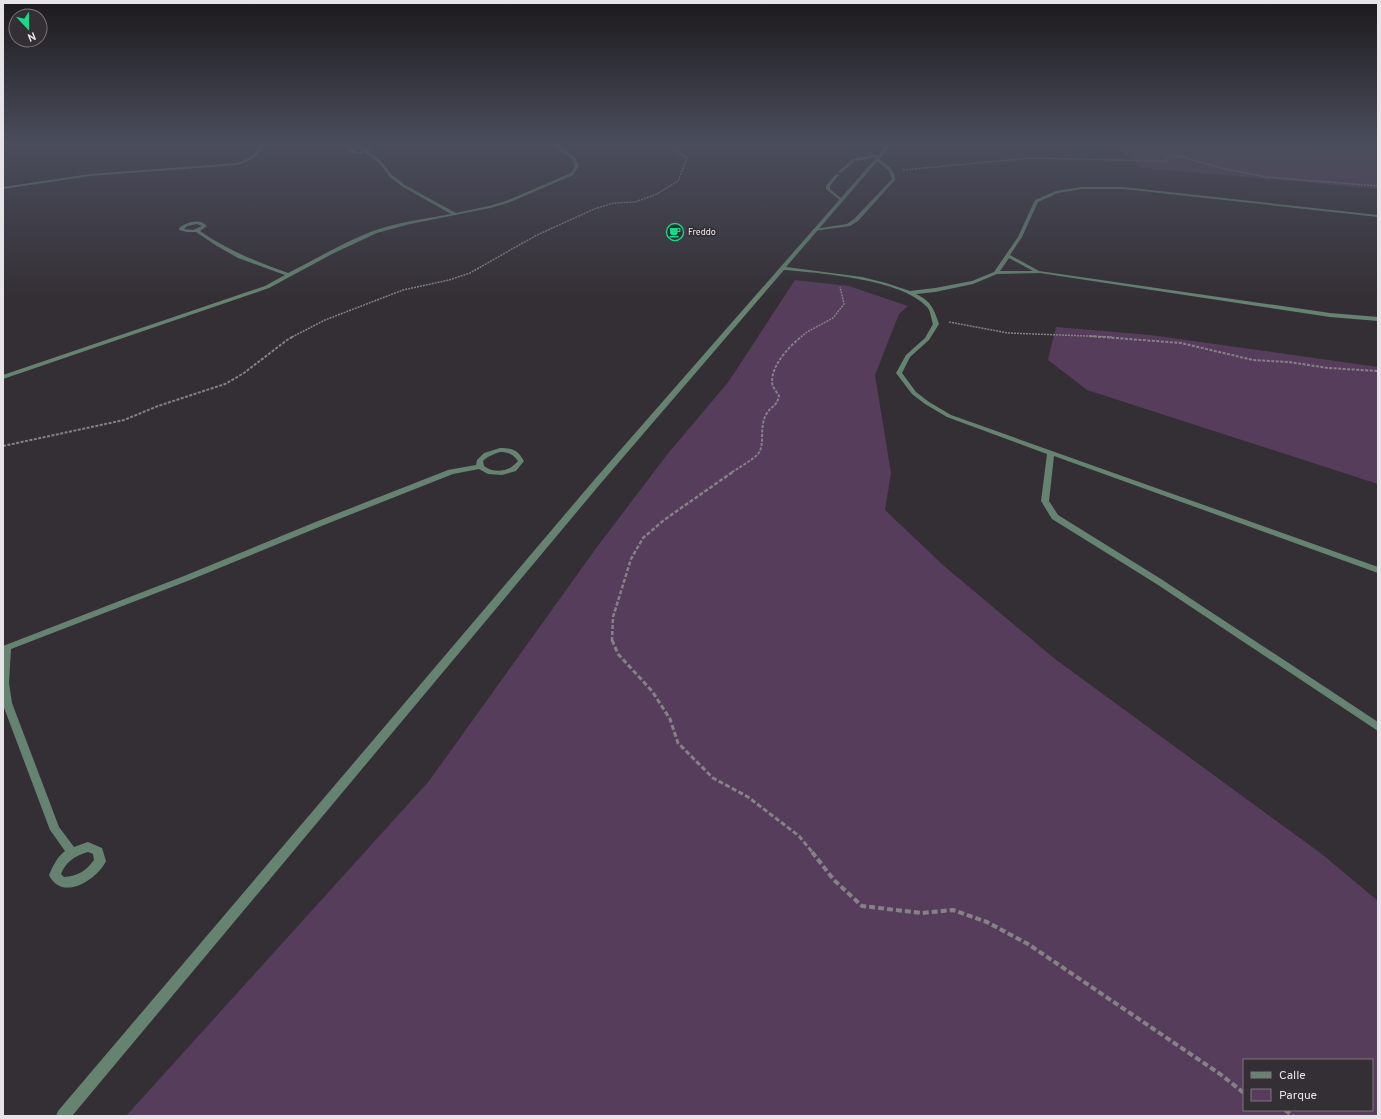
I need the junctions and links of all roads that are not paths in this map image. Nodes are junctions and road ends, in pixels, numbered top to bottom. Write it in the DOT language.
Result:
graph roads {
  1 [pos="421,195"];
  2 [pos="523,195"];
  3 [pos="835,195"];
  4 [pos="845,195"];
  5 [pos="879,195"];
  6 [pos="1049,195"];
  7 [pos="1189,195"];
  8 [pos="841,200"];
  9 [pos="455,214"];
  10 [pos="1378,216"];
  11 [pos="196,230"];
  12 [pos="815,230"];
  13 [pos="1007,255"];
  14 [pos="783,268"];
  15 [pos="1040,272"];
  16 [pos="996,273"];
  17 [pos="288,275"];
  18 [pos="910,293"];
  19 [pos="1378,319"];
  20 [pos="3,377"];
  21 [pos="1051,454"];
  22 [pos="480,467"];
  23 [pos="1378,570"];
  24 [pos="5,648"];
  25 [pos="1378,727"];
  26 [pos="72,852"];
  27 [pos="63,1116"];
  1 -- 9 [label="street"];
  2 -- 9 [label="street"];
  3 -- 8 [label="street"];
  4 -- 8 [label="street"];
  5 -- 12 [label="street"];
  6 -- 13 [label="street"];
  7 -- 10 [label="street"];
  8 -- 12 [label="street"];
  9 -- 17 [label="street"];
  11 -- 17 [label="street"];
  12 -- 14 [label="street"];
  13 -- 15 [label="street"];
  13 -- 16 [label="street"];
  14 -- 18 [label="street"];
  14 -- 27 [label="street"];
  15 -- 16 [label="street"];
  15 -- 19 [label="street"];
  16 -- 18 [label="street"];
  17 -- 20 [label="street"];
  18 -- 21 [label="street"];
  21 -- 23 [label="street"];
  21 -- 25 [label="street"];
  22 -- 22 [label="street"];
  22 -- 24 [label="street"];
  24 -- 26 [label="street"];
}
